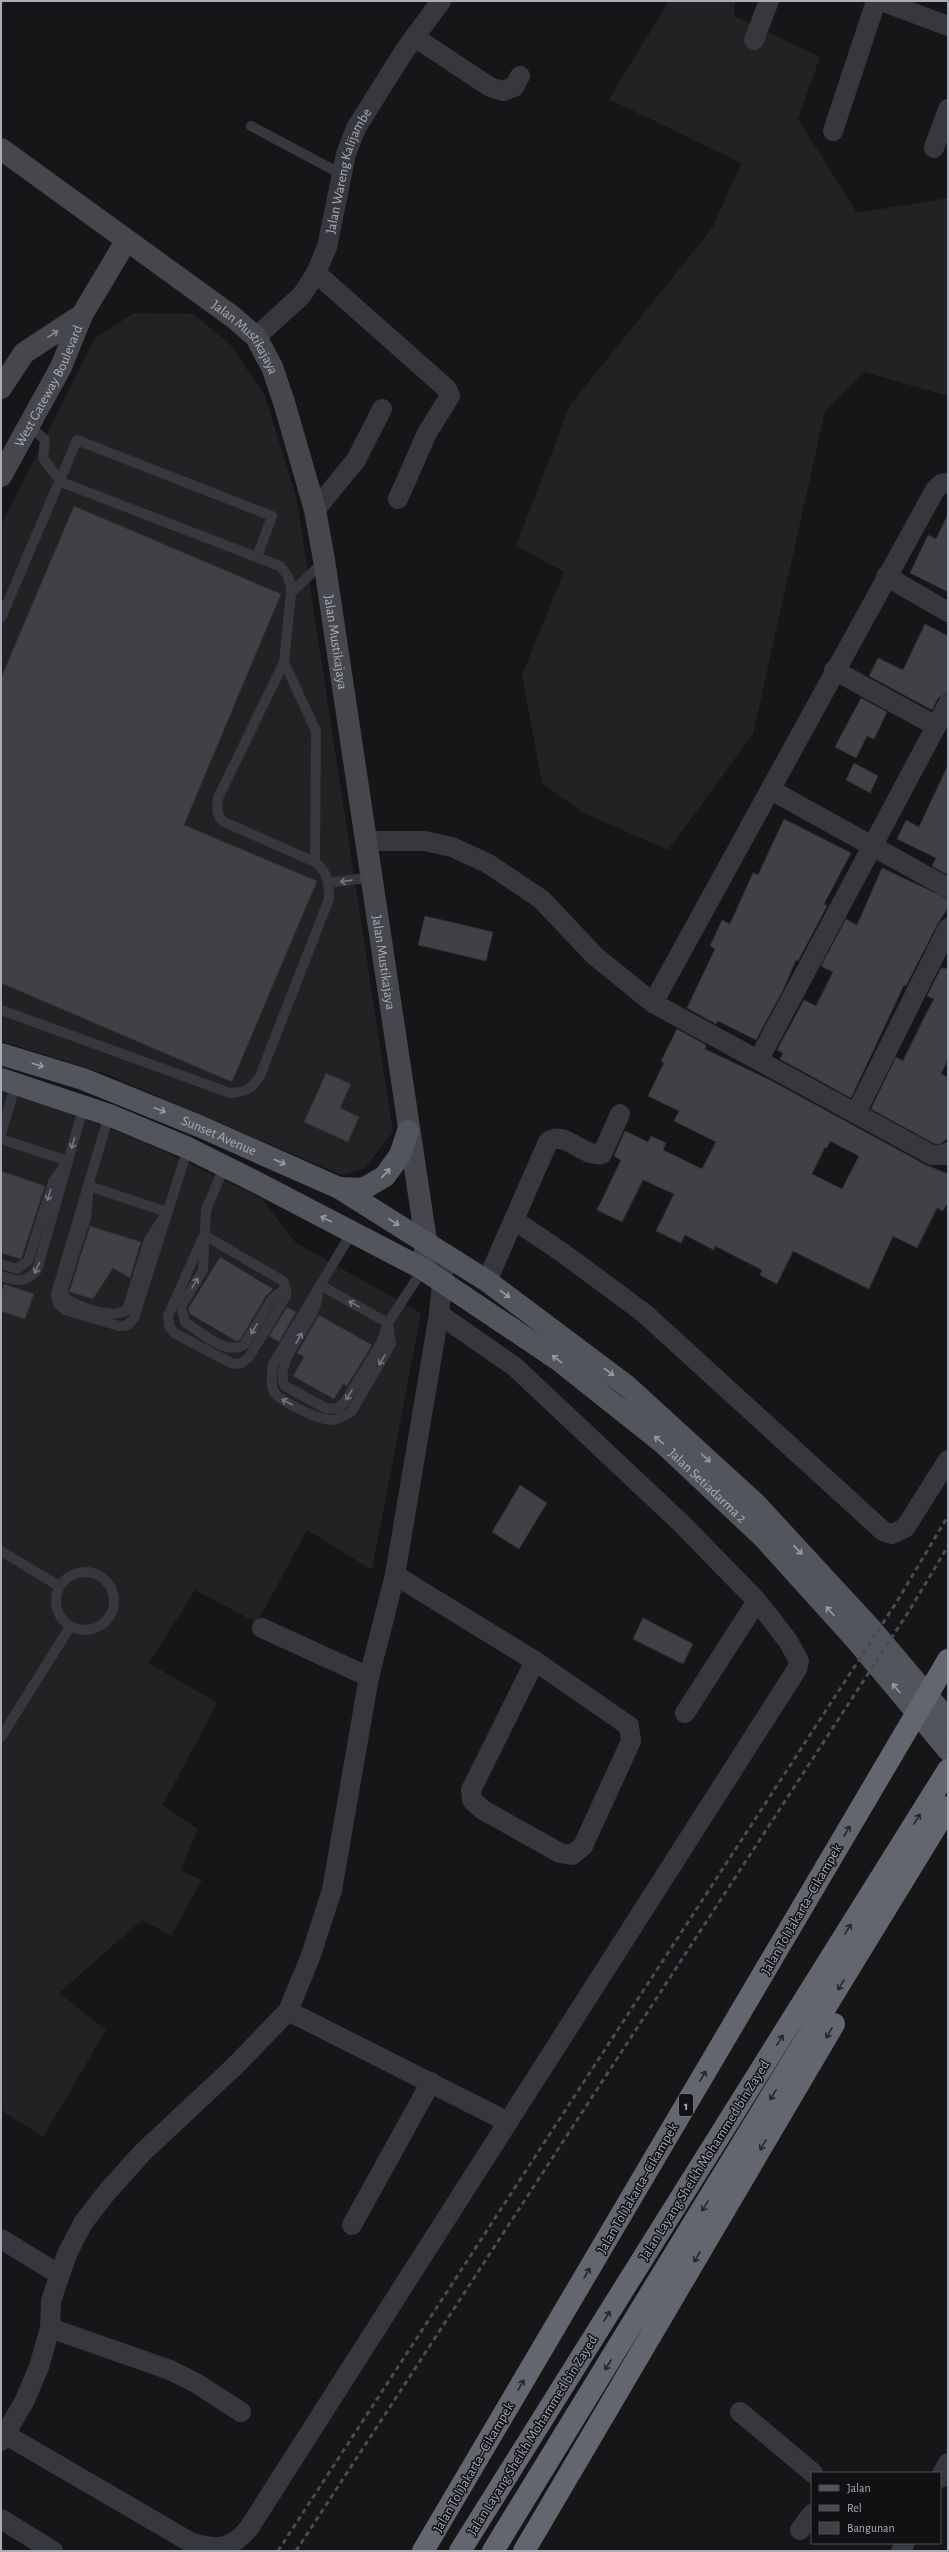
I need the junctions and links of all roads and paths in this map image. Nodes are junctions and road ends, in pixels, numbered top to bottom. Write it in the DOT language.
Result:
graph roads {
  1 [pos="441,1"];
  2 [pos="769,1"];
  3 [pos="876,1"];
  4 [pos="881,1"];
  5 [pos="948,26"];
  6 [pos="416,38"];
  7 [pos="754,40"];
  8 [pos="520,76"];
  9 [pos="948,109"];
  10 [pos="251,126"];
  11 [pos="833,131"];
  12 [pos="934,148"];
  13 [pos="1,149"];
  14 [pos="341,174"];
  15 [pos="126,241"];
  16 [pos="316,273"];
  17 [pos="82,315"];
  18 [pos="256,337"];
  19 [pos="1,388"];
  20 [pos="382,409"];
  21 [pos="29,425"];
  22 [pos="1,476"];
  23 [pos="61,482"];
  24 [pos="948,483"];
  25 [pos="398,499"];
  26 [pos="315,510"];
  27 [pos="257,557"];
  28 [pos="324,560"];
  29 [pos="886,576"];
  30 [pos="291,593"];
  31 [pos="948,612"];
  32 [pos="1,618"];
  33 [pos="284,662"];
  34 [pos="834,670"];
  35 [pos="948,704"];
  36 [pos="936,726"];
  37 [pos="771,790"];
  38 [pos="367,841"];
  39 [pos="873,846"];
  40 [pos="315,862"];
  41 [pos="373,877"];
  42 [pos="329,883"];
  43 [pos="948,888"];
  44 [pos="948,928"];
  45 [pos="653,1003"];
  46 [pos="1,1010"];
  47 [pos="1,1054"];
  48 [pos="759,1059"];
  49 [pos="8,1081"];
  50 [pos="84,1105"];
  51 [pos="856,1113"];
  52 [pos="620,1114"];
  53 [pos="109,1115"];
  54 [pos="408,1130"];
  55 [pos="1,1134"];
  56 [pos="1,1139"];
  57 [pos="188,1148"];
  58 [pos="948,1152"];
  59 [pos="68,1161"];
  60 [pos="224,1167"];
  61 [pos="89,1186"];
  62 [pos="339,1188"];
  63 [pos="167,1212"];
  64 [pos="514,1220"];
  65 [pos="352,1232"];
  66 [pos="204,1234"];
  67 [pos="426,1241"];
  68 [pos="445,1254"];
  69 [pos="1,1264"];
  70 [pos="423,1269"];
  71 [pos="1,1276"];
  72 [pos="443,1281"];
  73 [pos="487,1281"];
  74 [pos="320,1285"];
  75 [pos="286,1288"];
  76 [pos="439,1314"];
  77 [pos="388,1324"];
  78 [pos="948,1460"];
  79 [pos="1,1550"];
  80 [pos="395,1575"];
  81 [pos="59,1586"];
  82 [pos="757,1601"];
  83 [pos="70,1627"];
  84 [pos="262,1628"];
  85 [pos="865,1636"];
  86 [pos="948,1660"];
  87 [pos="535,1661"];
  88 [pos="369,1677"];
  89 [pos="685,1713"];
  90 [pos="948,1720"];
  91 [pos="1,1737"];
  92 [pos="948,1750"];
  93 [pos="948,1770"];
  94 [pos="948,1807"];
  95 [pos="948,1830"];
  96 [pos="288,2011"];
  97 [pos="430,2082"];
  98 [pos="508,2122"];
  99 [pos="352,2225"];
  100 [pos="1,2239"];
  101 [pos="60,2275"];
  102 [pos="50,2328"];
  103 [pos="638,2359"];
  104 [pos="241,2412"];
  105 [pos="740,2412"];
  106 [pos="2,2436"];
  107 [pos="948,2463"];
  108 [pos="812,2472"];
  109 [pos="941,2476"];
  110 [pos="811,2515"];
  111 [pos="1,2519"];
  112 [pos="800,2530"];
  113 [pos="226,2549"];
  114 [pos="51,2551"];
  115 [pos="424,2551"];
  116 [pos="460,2551"];
  117 [pos="493,2551"];
  118 [pos="524,2551"];
  119 [pos="540,2551"];
  1 -- 6 [label="street, Jalan Wareng Kalijambe"];
  2 -- 7 [label="street"];
  3 -- 11 [label="street"];
  4 -- 5 [label="street"];
  6 -- 8 [label="street"];
  6 -- 14 [label="street, Jalan Wareng Kalijambe"];
  9 -- 12 [label="street"];
  10 -- 14 [label="lane"];
  13 -- 15 [label="main road, Jalan Mustikajaya"];
  14 -- 16 [label="street, Jalan Wareng Kalijambe"];
  15 -- 17 [label="main road, West Gateway Boulevard"];
  15 -- 18 [label="main road, Jalan Mustikajaya"];
  16 -- 18 [label="street, Jalan Wareng Kalijambe"];
  16 -- 25 [label="street"];
  19 -- 17 [label="main road, West Gateway Boulevard, one-way"];
  17 -- 21 [label="main road, West Gateway Boulevard"];
  18 -- 26 [label="main road, Jalan Mustikajaya"];
  20 -- 26 [label="street"];
  21 -- 22 [label="main road, West Gateway Boulevard"];
  21 -- 23 [label="lane"];
  23 -- 27 [label="lane"];
  23 -- 27 [label="lane"];
  23 -- 32 [label="lane"];
  24 -- 29 [label="street"];
  26 -- 28 [label="main road, Jalan Mustikajaya"];
  27 -- 30 [label="lane"];
  28 -- 30 [label="lane"];
  28 -- 38 [label="main road, Jalan Mustikajaya"];
  29 -- 31 [label="street"];
  29 -- 34 [label="street"];
  30 -- 33 [label="lane"];
  33 -- 40 [label="lane"];
  33 -- 40 [label="lane"];
  34 -- 36 [label="street"];
  34 -- 37 [label="street"];
  35 -- 36 [label="street"];
  36 -- 39 [label="street"];
  37 -- 39 [label="street"];
  37 -- 45 [label="street"];
  38 -- 41 [label="main road, Jalan Mustikajaya"];
  38 -- 45 [label="street"];
  39 -- 43 [label="street"];
  39 -- 48 [label="street"];
  40 -- 42 [label="lane"];
  41 -- 42 [label="lane, one-way"];
  41 -- 54 [label="main road, Jalan Mustikajaya"];
  42 -- 46 [label="lane"];
  44 -- 51 [label="street"];
  45 -- 48 [label="street"];
  47 -- 62 [label="main road, Sunset Avenue, one-way"];
  48 -- 51 [label="street"];
  49 -- 50 [label="main road, Sunset Avenue"];
  49 -- 55 [label="lane"];
  50 -- 53 [label="main road, Sunset Avenue"];
  50 -- 59 [label="lane, one-way"];
  51 -- 58 [label="street"];
  52 -- 64 [label="street"];
  53 -- 57 [label="main road, Sunset Avenue"];
  53 -- 61 [label="lane"];
  62 -- 54 [label="main road, one-way"];
  54 -- 67 [label="main road, Jalan Mustikajaya"];
  56 -- 59 [label="lane"];
  57 -- 60 [label="main road, Sunset Avenue"];
  57 -- 63 [label="lane"];
  59 -- 69 [label="lane, one-way"];
  59 -- 71 [label="lane, one-way"];
  65 -- 60 [label="main road, Sunset Avenue, one-way"];
  60 -- 66 [label="lane"];
  61 -- 63 [label="lane"];
  61 -- 63 [label="lane"];
  62 -- 67 [label="main road, Sunset Avenue, one-way"];
  64 -- 73 [label="street"];
  64 -- 78 [label="street"];
  65 -- 70 [label="main road, Sunset Avenue"];
  65 -- 74 [label="lane"];
  66 -- 75 [label="lane"];
  75 -- 66 [label="lane, one-way"];
  66 -- 75 [label="lane"];
  67 -- 68 [label="main road, Jalan Setiadarma 2"];
  67 -- 70 [label="main road, Jalan Mustikajaya"];
  68 -- 72 [label="street"];
  68 -- 73 [label="main road, Jalan Setiadarma 2"];
  70 -- 72 [label="main road, Jalan Setiadarma 2"];
  70 -- 77 [label="lane"];
  72 -- 76 [label="street"];
  85 -- 72 [label="main road, Jalan Setiadarma 2, one-way"];
  73 -- 85 [label="main road, Jalan Setiadarma 2, one-way"];
  77 -- 74 [label="lane, one-way"];
  77 -- 74 [label="lane, one-way"];
  76 -- 80 [label="street"];
  76 -- 82 [label="street"];
  79 -- 81 [label="lane"];
  80 -- 87 [label="street"];
  80 -- 88 [label="street"];
  81 -- 83 [label="lane"];
  81 -- 83 [label="lane"];
  82 -- 89 [label="street"];
  82 -- 98 [label="street"];
  83 -- 91 [label="lane"];
  84 -- 88 [label="street"];
  85 -- 90 [label="main road, Jalan Setiadarma 2"];
  92 -- 85 [label="main road, Jalan Setiadarma 2, one-way"];
  115 -- 86 [label="highway, Jalan Tol Jakarta–Cikampek / 1, one-way"];
  87 -- 87 [label="street"];
  88 -- 96 [label="street"];
  116 -- 93 [label="highway, Jalan Layang Sheikh Mohammed bin Zayed, one-way"];
  94 -- 117 [label="highway, Jalan Layang Sheikh Mohammed bin Zayed, one-way"];
  95 -- 103 [label="highway, one-way"];
  96 -- 97 [label="street"];
  96 -- 101 [label="street"];
  97 -- 98 [label="street"];
  97 -- 99 [label="street"];
  98 -- 113 [label="street"];
  100 -- 101 [label="street"];
  101 -- 102 [label="street"];
  102 -- 104 [label="street"];
  102 -- 106 [label="street"];
  103 -- 118 [label="highway"];
  103 -- 119 [label="highway"];
  105 -- 108 [label="street"];
  106 -- 113 [label="street"];
  107 -- 109 [label="street"];
  110 -- 112 [label="street"];
  111 -- 114 [label="street"];
}
